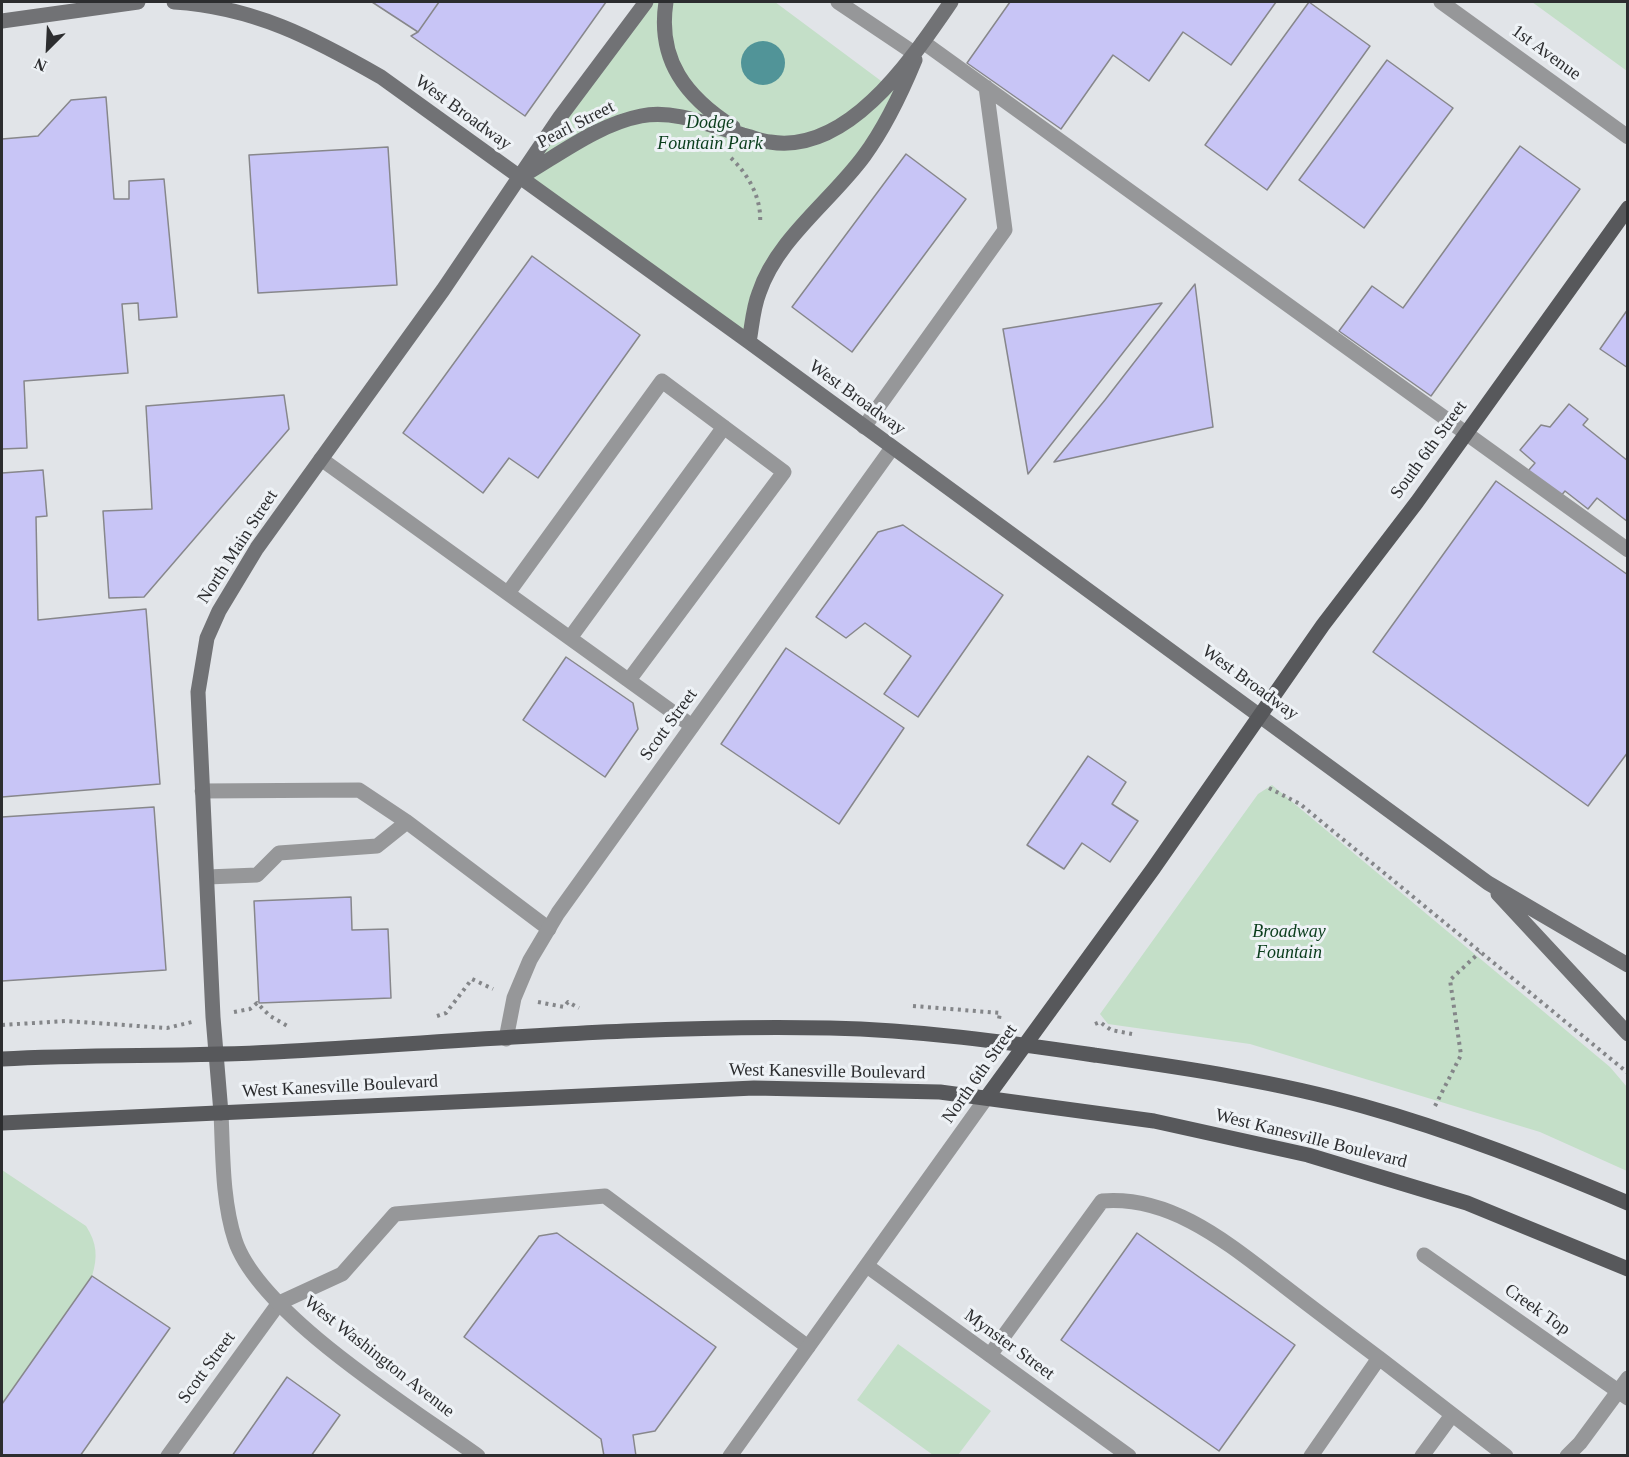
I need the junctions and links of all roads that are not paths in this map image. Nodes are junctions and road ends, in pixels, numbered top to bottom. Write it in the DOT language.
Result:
graph roads {
  1 [pos="138,2"];
  2 [pos="174,2"];
  3 [pos="195,2"];
  4 [pos="645,2"];
  5 [pos="666,2"];
  6 [pos="838,2"];
  7 [pos="951,2"];
  8 [pos="1442,2"];
  9 [pos="2,21"];
  10 [pos="918,47"];
  11 [pos="986,87"];
  12 [pos="746,136"];
  13 [pos="1628,137"];
  14 [pos="518,178"];
  15 [pos="1628,208"];
  16 [pos="749,342"];
  17 [pos="724,427"];
  18 [pos="864,428"];
  19 [pos="1467,432"];
  20 [pos="892,448"];
  21 [pos="321,459"];
  22 [pos="1628,550"];
  23 [pos="508,593"];
  24 [pos="570,638"];
  25 [pos="629,680"];
  26 [pos="1260,714"];
  27 [pos="692,726"];
  28 [pos="202,791"];
  29 [pos="407,822"];
  30 [pos="207,878"];
  31 [pos="1488,883"];
  32 [pos="549,929"];
  33 [pos="1628,965"];
  34 [pos="1628,1034"];
  35 [pos="506,1039"];
  36 [pos="1025,1044"];
  37 [pos="217,1055"];
  38 [pos="2,1059"];
  39 [pos="987,1097"];
  40 [pos="221,1113"];
  41 [pos="2,1123"];
  42 [pos="1628,1203"];
  43 [pos="1424,1254"];
  44 [pos="867,1266"];
  45 [pos="1628,1269"];
  46 [pos="279,1303"];
  47 [pos="808,1347"];
  48 [pos="990,1355"];
  49 [pos="1379,1358"];
  50 [pos="1628,1378"];
  51 [pos="1623,1395"];
  52 [pos="1452,1415"];
  53 [pos="168,1455"];
  54 [pos="478,1455"];
  55 [pos="730,1455"];
  56 [pos="1129,1455"];
  57 [pos="1311,1455"];
  58 [pos="1422,1455"];
  59 [pos="1506,1455"];
  60 [pos="1567,1455"];
  1 -- 9 [label="main road"];
  2 -- 3 [label="main road, West Broadway"];
  3 -- 14 [label="main road, West Broadway"];
  4 -- 14 [label="main road, North Main Street"];
  5 -- 12 [label="main road"];
  6 -- 10 [label="street"];
  7 -- 10 [label="main road, Pearl Street"];
  8 -- 13 [label="street, 1st Avenue"];
  10 -- 11 [label="street"];
  10 -- 12 [label="main road, Pearl Street"];
  10 -- 16 [label="main road"];
  11 -- 18 [label="street"];
  11 -- 19 [label="street"];
  12 -- 14 [label="main road, Pearl Street"];
  14 -- 16 [label="main road, West Broadway"];
  14 -- 21 [label="main road, North Main Street"];
  15 -- 19 [label="main road, South 6th Street"];
  16 -- 18 [label="main road, West Broadway"];
  17 -- 23 [label="street"];
  17 -- 24 [label="street"];
  17 -- 25 [label="street"];
  18 -- 20 [label="main road, West Broadway"];
  19 -- 22 [label="street"];
  19 -- 26 [label="main road, South 6th Street"];
  20 -- 26 [label="main road, West Broadway"];
  20 -- 27 [label="street, Scott Street"];
  21 -- 23 [label="street"];
  21 -- 28 [label="main road, North Main Street"];
  23 -- 24 [label="street"];
  24 -- 25 [label="street"];
  25 -- 27 [label="street"];
  26 -- 31 [label="main road, West Broadway"];
  26 -- 36 [label="main road, North 6th Street"];
  27 -- 32 [label="street, Scott Street"];
  28 -- 29 [label="street"];
  28 -- 30 [label="main road, North Main Street"];
  29 -- 30 [label="street"];
  29 -- 32 [label="street"];
  30 -- 37 [label="main road, North Main Street"];
  31 -- 33 [label="main road, West Broadway"];
  31 -- 34 [label="main road, West Broadway"];
  32 -- 35 [label="street, Scott Street"];
  35 -- 36 [label="main road"];
  35 -- 37 [label="main road"];
  36 -- 39 [label="main road, North 6th Street"];
  36 -- 42 [label="main road"];
  37 -- 38 [label="main road"];
  37 -- 40 [label="main road, North Main Street"];
  39 -- 40 [label="main road, West Kanesville Boulevard"];
  39 -- 44 [label="street, North 6th Street"];
  39 -- 45 [label="main road, West Kanesville Boulevard"];
  40 -- 41 [label="main road, West Kanesville Boulevard"];
  40 -- 46 [label="street, West Washington Avenue"];
  43 -- 51 [label="street, Creek Top"];
  44 -- 47 [label="street, North 6th Street"];
  44 -- 48 [label="street, Mynster Street"];
  46 -- 47 [label="street"];
  46 -- 53 [label="street, Scott Street"];
  46 -- 54 [label="street, West Washington Avenue"];
  47 -- 55 [label="street, North 6th Street"];
  48 -- 49 [label="street"];
  48 -- 56 [label="street, Mynster Street"];
  49 -- 52 [label="street"];
  49 -- 57 [label="street"];
  50 -- 51 [label="street"];
  51 -- 60 [label="street"];
  52 -- 58 [label="street"];
  52 -- 59 [label="street"];
}
